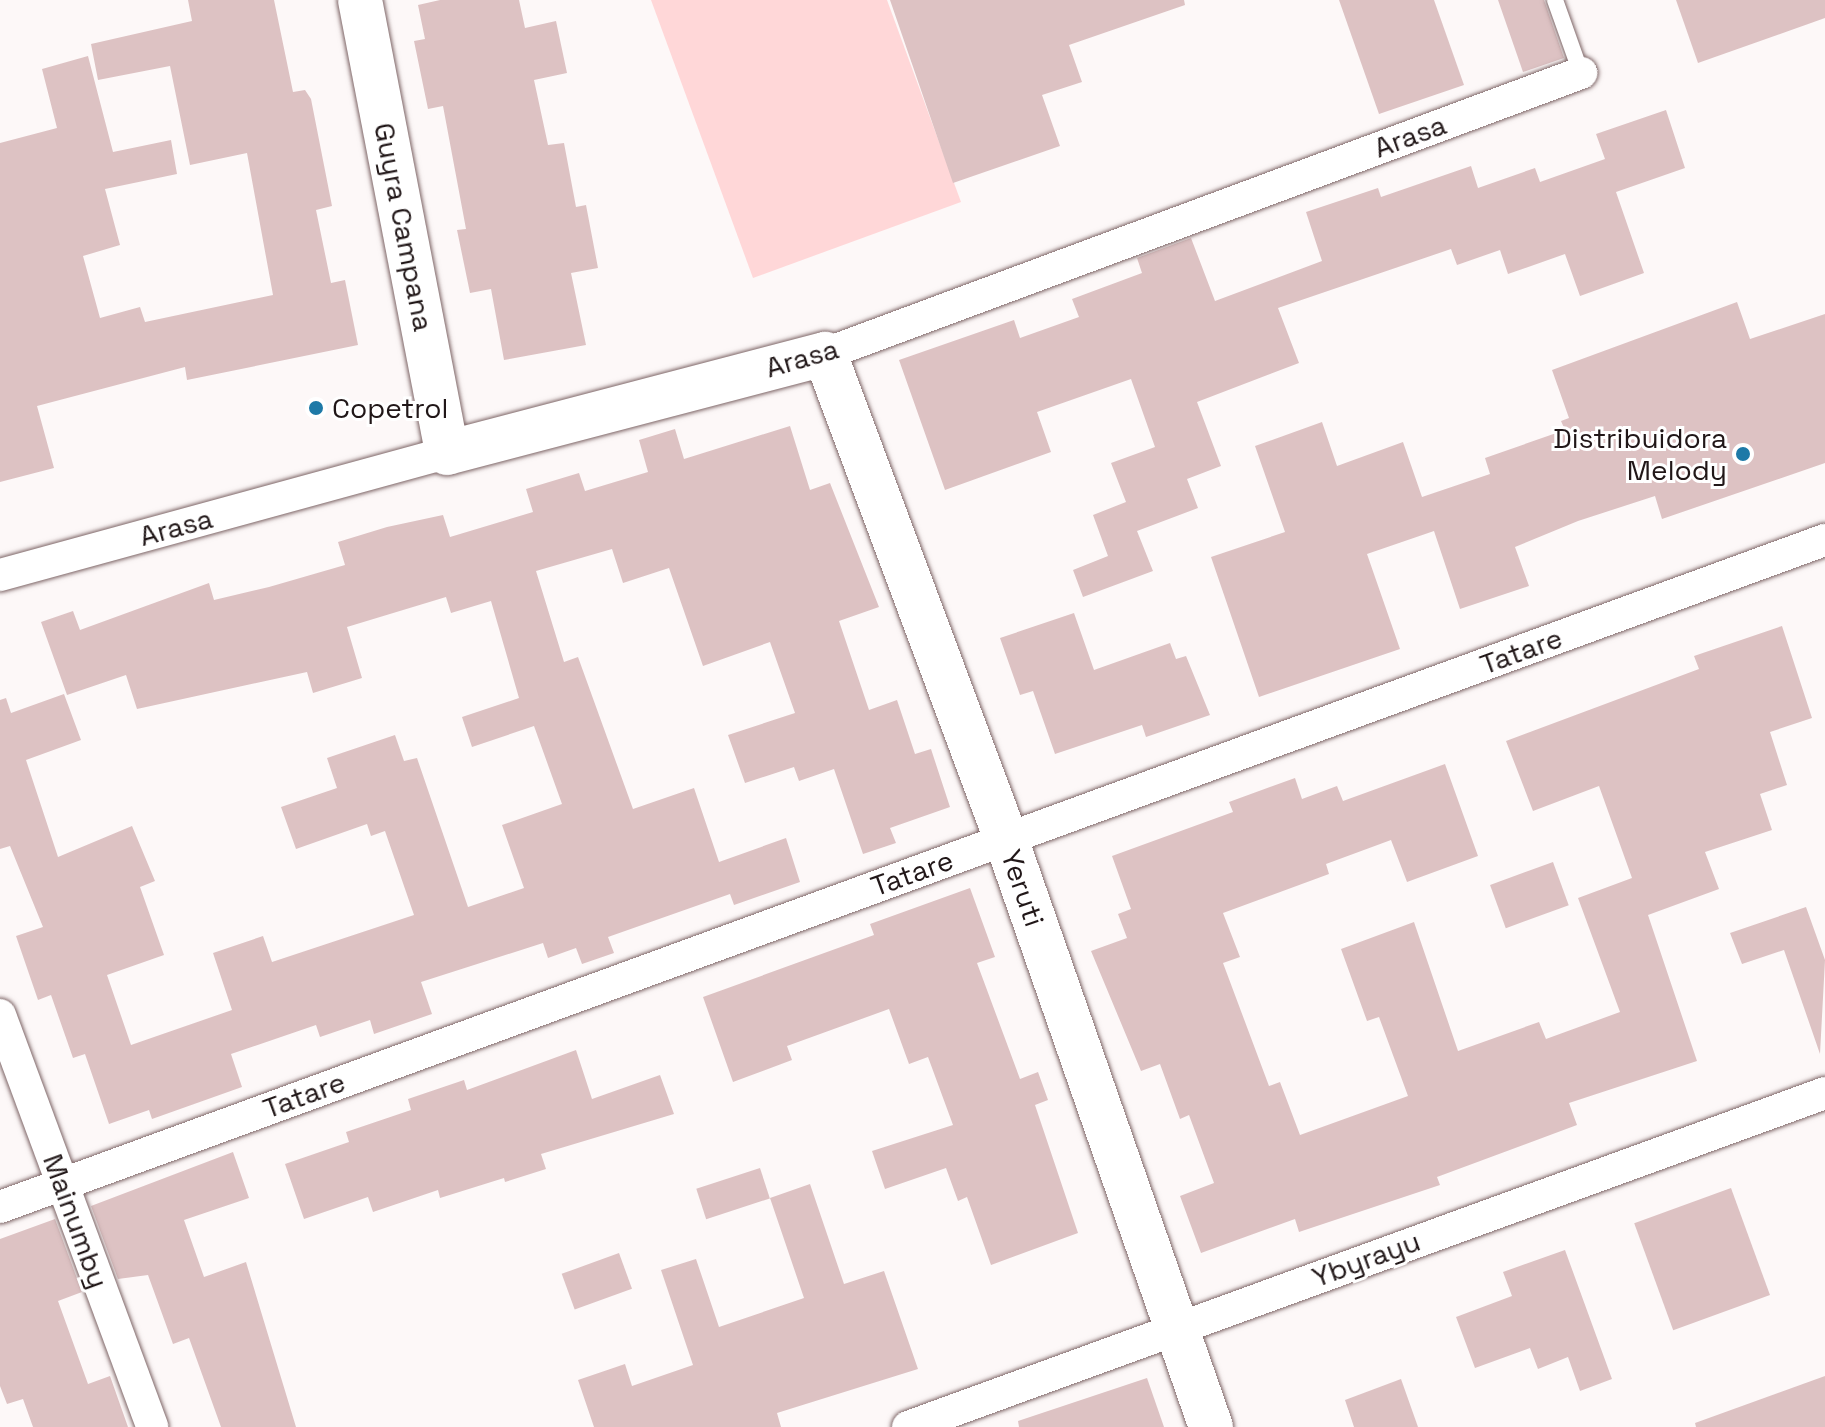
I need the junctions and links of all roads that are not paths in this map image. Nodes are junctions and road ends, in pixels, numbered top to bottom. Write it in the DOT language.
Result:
graph roads {
  1 [pos="360,0"];
  2 [pos="1555,0"];
  3 [pos="1581,73"];
  4 [pos="825,354"];
  5 [pos="447,453"];
  6 [pos="1825,540"];
  7 [pos="0,575"];
  8 [pos="1006,839"];
  9 [pos="0,1015"];
  10 [pos="1825,1093"];
  11 [pos="62,1184"];
  12 [pos="3,1198"];
  13 [pos="1175,1329"];
  14 [pos="152,1427"];
  15 [pos="908,1427"];
  16 [pos="1211,1427"];
  1 -- 5 [label="street, Guyra Campana"];
  2 -- 3 [label="lane"];
  3 -- 4 [label="street, Arasa"];
  4 -- 5 [label="street, Arasa"];
  4 -- 8 [label="street, Yeruti"];
  5 -- 7 [label="street, Arasa"];
  6 -- 8 [label="street, Tatare"];
  8 -- 11 [label="street, Tatare"];
  8 -- 13 [label="street, Yeruti"];
  9 -- 11 [label="street, Mainumby"];
  10 -- 13 [label="street, Ybyrayu"];
  11 -- 12 [label="street, Tatare"];
  11 -- 14 [label="street, Mainumby"];
  13 -- 15 [label="street, Ybyrayu"];
  13 -- 16 [label="street, Yeruti"];
}
